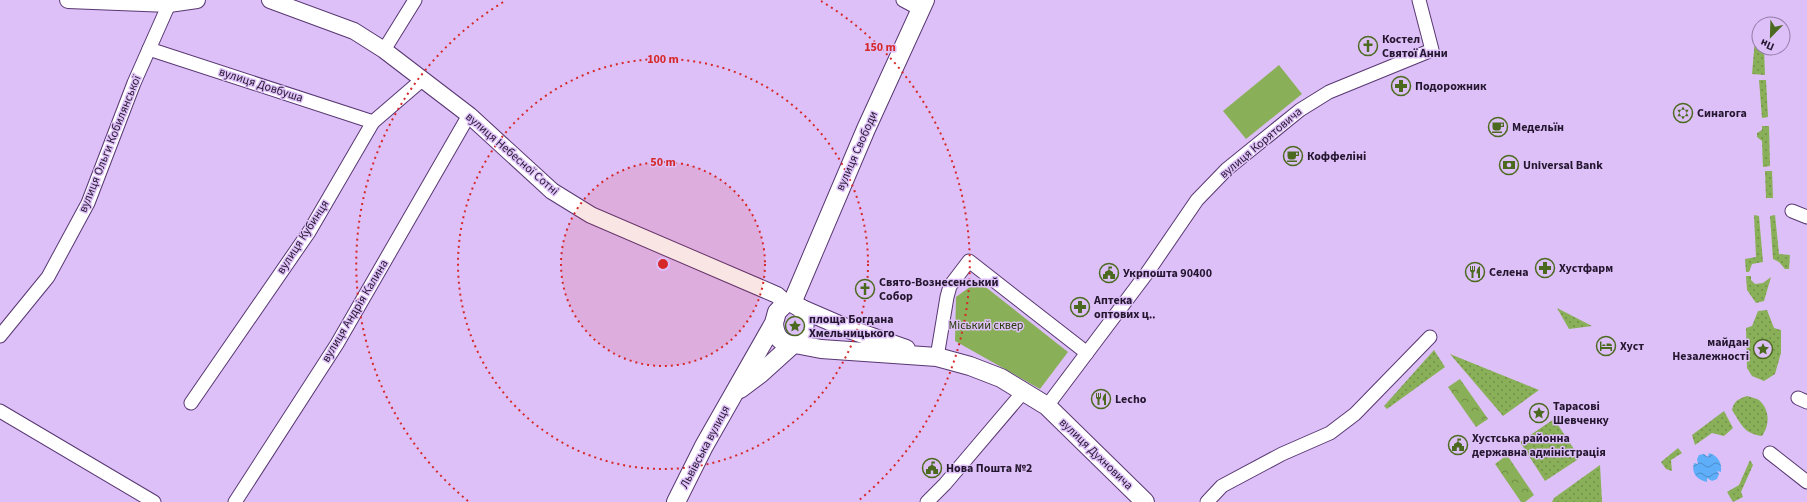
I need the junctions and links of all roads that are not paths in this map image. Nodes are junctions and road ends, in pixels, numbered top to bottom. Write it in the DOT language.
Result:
graph roads {
  1 [pos="68,0"];
  2 [pos="197,0"];
  3 [pos="270,0"];
  4 [pos="415,0"];
  5 [pos="903,0"];
  6 [pos="1419,0"];
  7 [pos="169,4"];
  8 [pos="923,5"];
  9 [pos="149,49"];
  10 [pos="384,50"];
  11 [pos="423,79"];
  12 [pos="469,115"];
  13 [pos="373,122"];
  14 [pos="1792,211"];
  15 [pos="1807,217"];
  16 [pos="793,305"];
  17 [pos="774,323"];
  18 [pos="0,336"];
  19 [pos="1430,337"];
  20 [pos="793,345"];
  21 [pos="1087,353"];
  22 [pos="932,357"];
  23 [pos="1024,391"];
  24 [pos="735,393"];
  25 [pos="191,403"];
  26 [pos="1046,406"];
  27 [pos="0,411"];
  28 [pos="1770,453"];
  29 [pos="1807,482"];
  30 [pos="154,502"];
  31 [pos="235,502"];
  32 [pos="676,502"];
  33 [pos="927,502"];
  34 [pos="1145,502"];
  35 [pos="1207,502"];
  1 -- 7 [label="street"];
  2 -- 7 [label="street"];
  3 -- 10 [label="street, вулиця Небесної Сотні"];
  4 -- 10 [label="street"];
  5 -- 8 [label="street"];
  6 -- 21 [label="street, вулиця Корятовича"];
  7 -- 9 [label="street, вулиця Ольги Кобилянської"];
  8 -- 16 [label="main road, вулиця Свободи"];
  9 -- 13 [label="street, вулиця Довбуша"];
  9 -- 18 [label="street, вулиця Ольги Кобилянської"];
  10 -- 11 [label="street, вулиця Небесної Сотні"];
  11 -- 12 [label="street, вулиця Небесної Сотні"];
  11 -- 13 [label="street, вулиця Кубинця"];
  12 -- 16 [label="street, вулиця Небесної Сотні"];
  12 -- 31 [label="street, вулиця Андрія Калина"];
  13 -- 25 [label="street, вулиця Кубинця"];
  14 -- 15 [label="street"];
  16 -- 17 [label="main road"];
  16 -- 20 [label="main road"];
  16 -- 22 [label="main road"];
  17 -- 20 [label="main road"];
  17 -- 24 [label="main road, Львівська вулиця"];
  19 -- 35 [label="street"];
  20 -- 22 [label="main road"];
  20 -- 24 [label="main road, Львівська вулиця"];
  21 -- 22 [label="street"];
  21 -- 26 [label="street, вулиця Корятовича"];
  22 -- 23 [label="main road"];
  23 -- 26 [label="main road"];
  23 -- 33 [label="street"];
  24 -- 32 [label="main road, Львівська вулиця"];
  26 -- 34 [label="main road, вулиця Духновича"];
  27 -- 30 [label="street"];
  28 -- 29 [label="street"];
}
